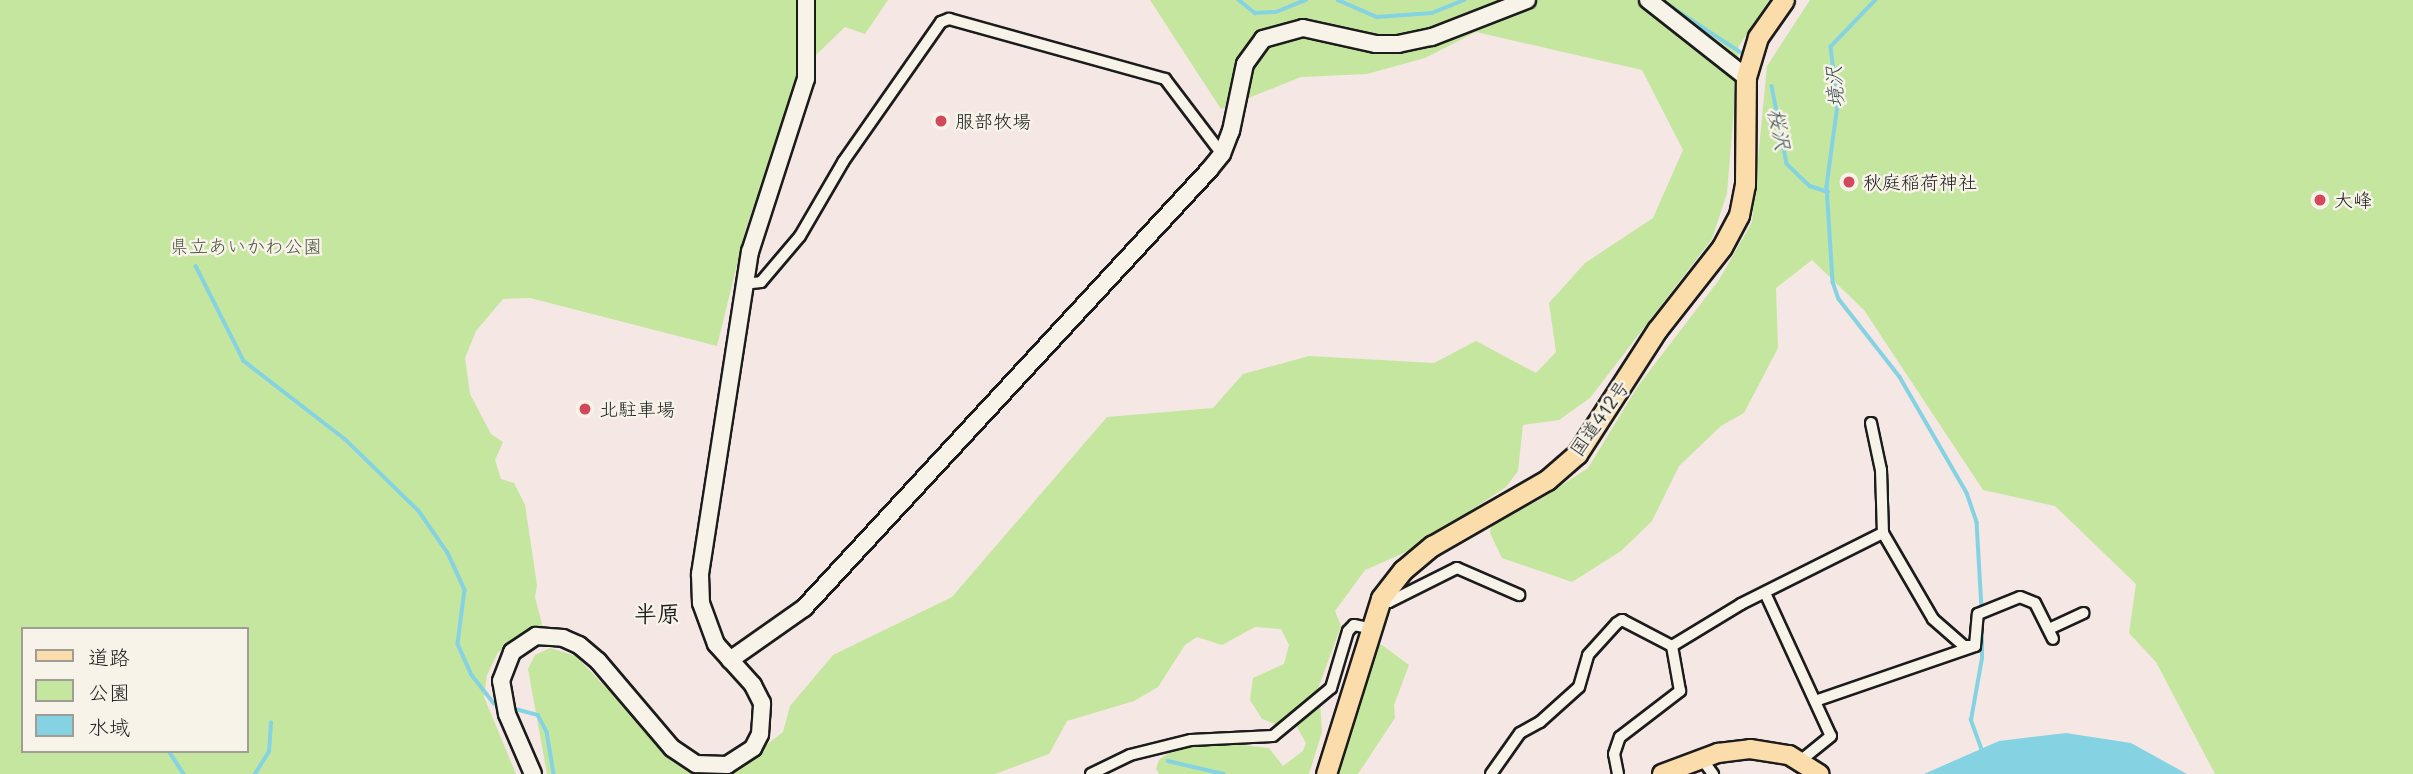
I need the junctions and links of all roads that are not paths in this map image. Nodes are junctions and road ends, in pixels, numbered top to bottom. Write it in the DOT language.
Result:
graph roads {
  1 [pos="806,0"];
  2 [pos="1527,0"];
  3 [pos="1647,0"];
  4 [pos="1784,0"];
  5 [pos="1746,77"];
  6 [pos="1222,154"];
  7 [pos="743,284"];
  8 [pos="1871,423"];
  9 [pos="1883,533"];
  10 [pos="1519,595"];
  11 [pos="1766,595"];
  12 [pos="1381,598"];
  13 [pos="2083,626"];
  14 [pos="1368,628"];
  15 [pos="1672,646"];
  16 [pos="1975,646"];
  17 [pos="730,660"];
  18 [pos="1815,701"];
  19 [pos="1702,759"];
  20 [pos="1801,760"];
  21 [pos="533,774"];
  22 [pos="1091,774"];
  23 [pos="1326,774"];
  24 [pos="1491,774"];
  25 [pos="1618,774"];
  26 [pos="1662,774"];
  27 [pos="1713,774"];
  28 [pos="1819,774"];
  1 -- 7 [label="street"];
  2 -- 6 [label="street"];
  3 -- 5 [label="street"];
  4 -- 5 [label="highway, 国道412号"];
  5 -- 12 [label="highway, 国道412号"];
  6 -- 7 [label="street"];
  6 -- 17 [label="street"];
  7 -- 17 [label="street"];
  8 -- 9 [label="street"];
  9 -- 11 [label="street"];
  9 -- 16 [label="street"];
  10 -- 12 [label="street"];
  11 -- 15 [label="street"];
  11 -- 18 [label="street"];
  12 -- 14 [label="highway, 国道412号"];
  13 -- 16 [label="street"];
  14 -- 22 [label="street"];
  14 -- 23 [label="highway, 国道412号"];
  15 -- 24 [label="street"];
  15 -- 25 [label="street"];
  16 -- 18 [label="street"];
  17 -- 21 [label="street"];
  18 -- 20 [label="street"];
  19 -- 20 [label="main road"];
  19 -- 26 [label="main road"];
  19 -- 27 [label="street"];
  20 -- 28 [label="main road"];
}
